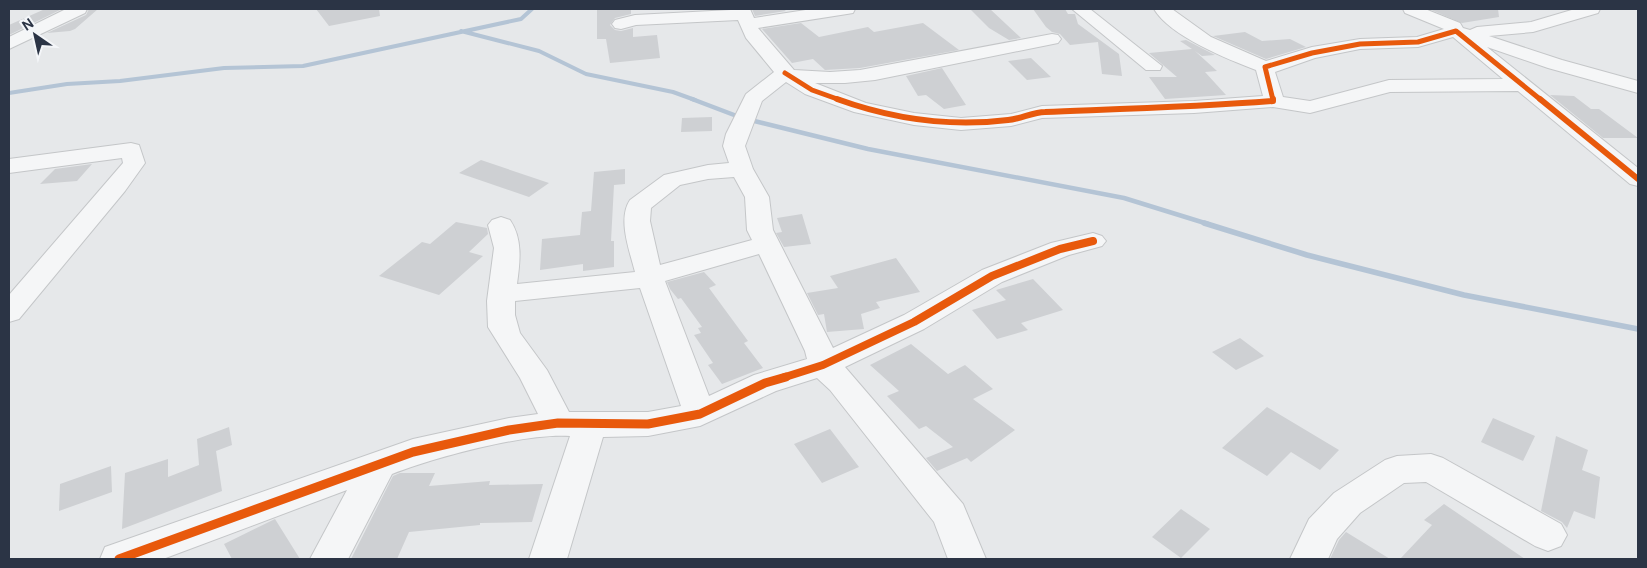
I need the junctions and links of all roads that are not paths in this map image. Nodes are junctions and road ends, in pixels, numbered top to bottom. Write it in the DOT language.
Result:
graph roads {
  1 [pos="79,9"];
  2 [pos="847,9"];
  3 [pos="1080,9"];
  4 [pos="1162,9"];
  5 [pos="1411,9"];
  6 [pos="1592,9"];
  7 [pos="745,16"];
  8 [pos="621,24"];
  9 [pos="1461,33"];
  10 [pos="1052,39"];
  11 [pos="9,44"];
  12 [pos="1153,66"];
  13 [pos="1265,67"];
  14 [pos="785,72"];
  15 [pos="1521,85"];
  16 [pos="1638,87"];
  17 [pos="1272,101"];
  18 [pos="9,166"];
  19 [pos="742,169"];
  20 [pos="1638,179"];
  21 [pos="501,225"];
  22 [pos="1093,241"];
  23 [pos="766,244"];
  24 [pos="651,278"];
  25 [pos="502,294"];
  26 [pos="9,313"];
  27 [pos="823,365"];
  28 [pos="700,414"];
  29 [pos="574,424"];
  30 [pos="379,465"];
  31 [pos="1548,535"];
  32 [pos="119,559"];
  33 [pos="329,559"];
  34 [pos="548,559"];
  35 [pos="967,559"];
  36 [pos="1309,559"];
  1 -- 11 [label="street"];
  2 -- 7 [label="street"];
  3 -- 12 [label="street"];
  4 -- 13 [label="street"];
  5 -- 9 [label="street"];
  6 -- 9 [label="street"];
  7 -- 8 [label="street"];
  7 -- 14 [label="street"];
  9 -- 13 [label="street"];
  9 -- 15 [label="street"];
  9 -- 16 [label="street"];
  10 -- 14 [label="street"];
  13 -- 17 [label="street"];
  14 -- 17 [label="street"];
  14 -- 19 [label="street"];
  15 -- 17 [label="street"];
  15 -- 20 [label="street"];
  18 -- 26 [label="street"];
  19 -- 23 [label="street"];
  19 -- 24 [label="street"];
  21 -- 25 [label="street"];
  22 -- 27 [label="street"];
  23 -- 24 [label="street"];
  23 -- 27 [label="street"];
  24 -- 25 [label="street"];
  24 -- 28 [label="street"];
  25 -- 29 [label="street"];
  27 -- 28 [label="street"];
  27 -- 35 [label="street"];
  28 -- 29 [label="street"];
  29 -- 30 [label="street"];
  29 -- 34 [label="street"];
  30 -- 32 [label="street"];
  30 -- 33 [label="street"];
  31 -- 36 [label="street"];
}
